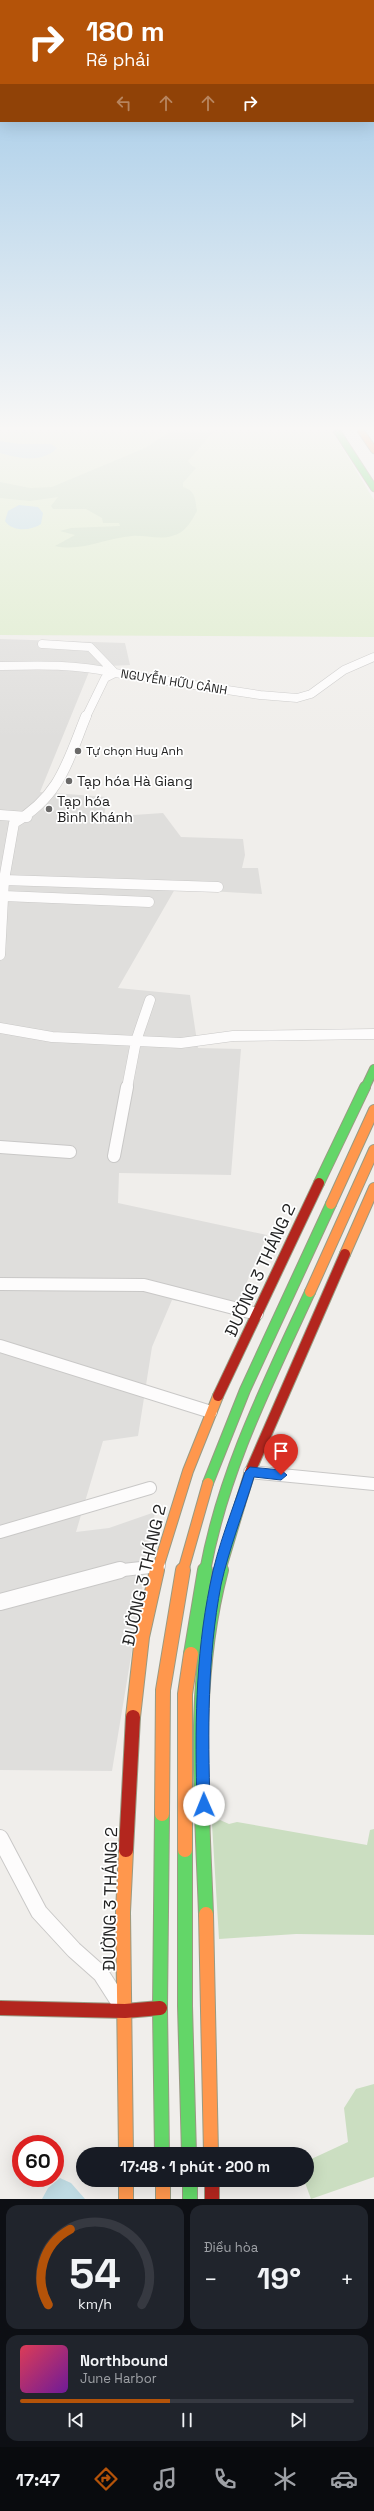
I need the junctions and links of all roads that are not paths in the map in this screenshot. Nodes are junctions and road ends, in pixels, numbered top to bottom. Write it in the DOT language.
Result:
graph roads {
  1 [pos="42,644"];
  2 [pos="374,657"];
  3 [pos="0,666"];
  4 [pos="115,673"];
  5 [pos="0,814"];
  6 [pos="27,818"];
  7 [pos="4,880"];
  8 [pos="218,887"];
  9 [pos="2,900"];
  10 [pos="149,902"];
  11 [pos="0,955"];
  12 [pos="150,1000"];
  13 [pos="0,1028"];
  14 [pos="374,1034"];
  15 [pos="136,1041"];
  16 [pos="374,1068"];
  17 [pos="374,1110"];
  18 [pos="0,1147"];
  19 [pos="374,1150"];
  20 [pos="70,1152"];
  21 [pos="114,1156"];
  22 [pos="374,1188"];
  23 [pos="0,1284"];
  24 [pos="257,1314"];
  25 [pos="0,1346"];
  26 [pos="211,1412"];
  27 [pos="250,1472"];
  28 [pos="374,1484"];
  29 [pos="150,1488"];
  30 [pos="0,1532"];
  31 [pos="159,1566"];
  32 [pos="0,1602"];
  33 [pos="0,1838"];
  34 [pos="197,2006"];
  35 [pos="0,2008"];
  36 [pos="160,2008"];
  37 [pos="125,2011"];
  38 [pos="126,2147"];
  39 [pos="162,2147"];
  40 [pos="189,2147"];
  41 [pos="210,2147"];
  42 [pos="126,2187"];
  43 [pos="163,2187"];
  44 [pos="190,2187"];
  45 [pos="212,2187"];
  46 [pos="126,2199"];
  47 [pos="163,2199"];
  48 [pos="190,2199"];
  49 [pos="212,2199"];
  1 -- 4 [label="street"];
  2 -- 4 [label="street, NGUYỄN HỮU CẢNH"];
  3 -- 4 [label="street"];
  4 -- 6 [label="street, NGUYỄN HỮU CẢNH"];
  5 -- 6 [label="street"];
  6 -- 7 [label="street, NGUYỄN HỮU CẢNH"];
  7 -- 8 [label="street"];
  7 -- 9 [label="street, NGUYỄN HỮU CẢNH"];
  9 -- 10 [label="street"];
  9 -- 11 [label="street, NGUYỄN HỮU CẢNH"];
  12 -- 15 [label="street"];
  13 -- 15 [label="street"];
  14 -- 15 [label="street"];
  15 -- 21 [label="street"];
  16 -- 24 [label="main road, ĐƯỜNG 3 THÁNG 2"];
  17 -- 36 [label="main road"];
  18 -- 20 [label="street"];
  19 -- 34 [label="main road"];
  22 -- 27 [label="main road"];
  23 -- 24 [label="street"];
  24 -- 26 [label="main road, ĐƯỜNG 3 THÁNG 2"];
  25 -- 26 [label="street"];
  26 -- 31 [label="main road, ĐƯỜNG 3 THÁNG 2"];
  27 -- 28 [label="street"];
  27 -- 34 [label="main road"];
  29 -- 30 [label="street"];
  31 -- 32 [label="street"];
  31 -- 37 [label="main road, ĐƯỜNG 3 THÁNG 2"];
  33 -- 37 [label="street"];
  34 -- 36 [label="main road"];
  34 -- 40 [label="main road"];
  34 -- 41 [label="main road"];
  35 -- 37 [label="main road"];
  36 -- 37 [label="main road"];
  36 -- 39 [label="main road"];
  37 -- 38 [label="main road, ĐƯỜNG 3 THÁNG 2"];
  42 -- 46 [label="main road"];
  43 -- 47 [label="main road"];
  44 -- 48 [label="main road"];
  45 -- 49 [label="main road"];
}
